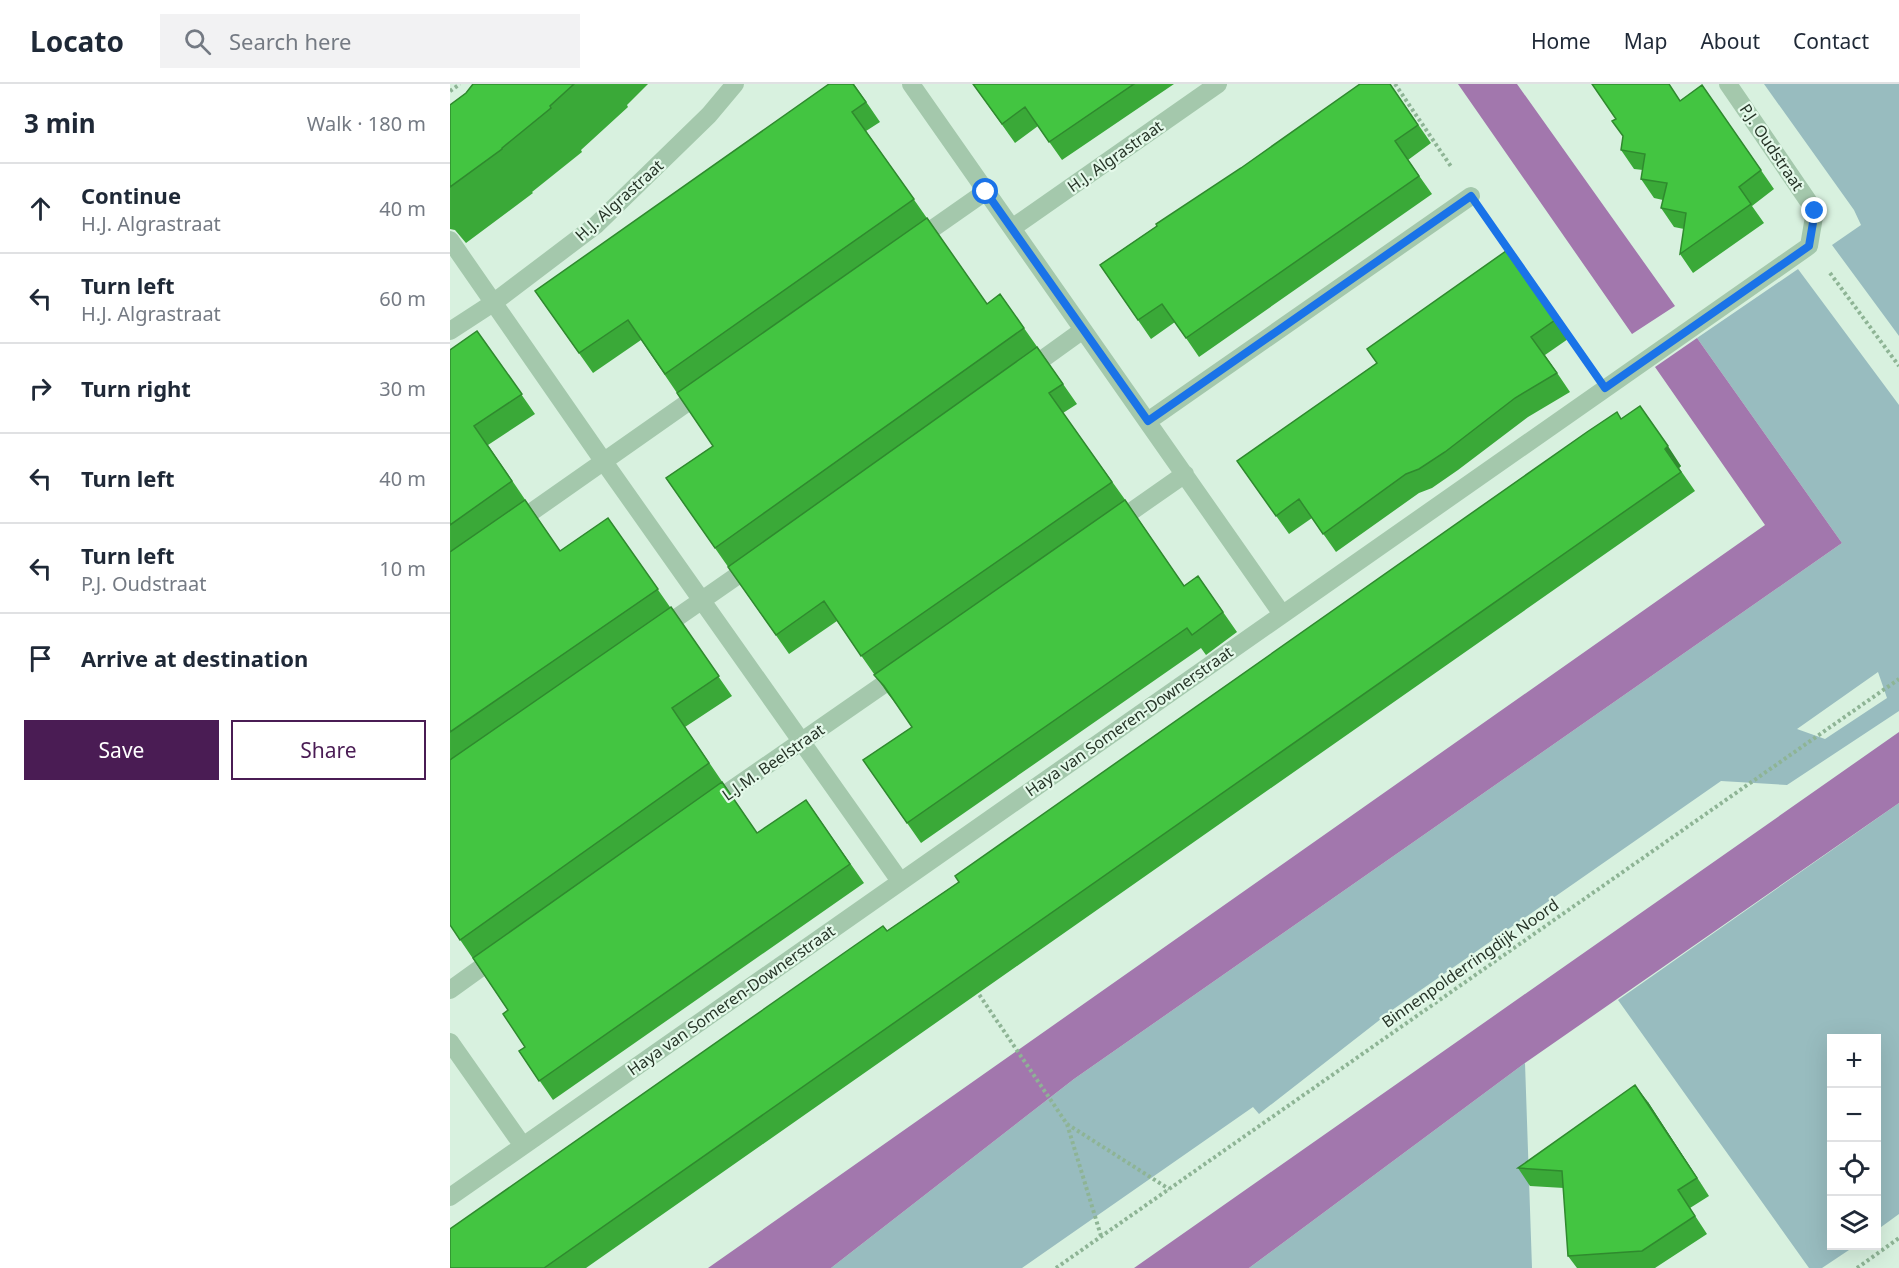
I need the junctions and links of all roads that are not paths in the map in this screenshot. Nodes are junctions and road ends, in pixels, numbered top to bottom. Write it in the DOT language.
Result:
graph roads {
  1 [pos="735,84"];
  2 [pos="911,84"];
  3 [pos="1218,84"];
  4 [pos="1728,84"];
  5 [pos="986,192"];
  6 [pos="1471,196"];
  7 [pos="1012,228"];
  8 [pos="450,240"];
  9 [pos="1809,246"];
  10 [pos="899,253"];
  11 [pos="493,303"];
  12 [pos="1083,330"];
  13 [pos="450,331"];
  14 [pos="717,381"];
  15 [pos="1007,384"];
  16 [pos="1148,421"];
  17 [pos="604,462"];
  18 [pos="1185,474"];
  19 [pos="496,536"];
  20 [pos="1096,536"];
  21 [pos="769,554"];
  22 [pos="702,601"];
  23 [pos="1282,614"];
  24 [pos="648,638"];
  25 [pos="910,666"];
  26 [pos="801,741"];
  27 [pos="693,817"];
  28 [pos="900,881"];
  29 [pos="518,941"];
  30 [pos="450,990"];
  31 [pos="450,1042"];
  32 [pos="523,1146"];
  33 [pos="450,1197"];
  1 -- 11 [label="street, H.J. Algrastraat"];
  2 -- 5 [label="street"];
  3 -- 7 [label="street, H.J. Algrastraat"];
  4 -- 9 [label="street, P.J. Oudstraat"];
  5 -- 7 [label="street"];
  5 -- 10 [label="street"];
  6 -- 16 [label="street"];
  7 -- 12 [label="street"];
  8 -- 11 [label="street"];
  9 -- 23 [label="street, Haya van Someren-Downerstraat"];
  11 -- 13 [label="street"];
  11 -- 17 [label="street"];
  12 -- 15 [label="street"];
  12 -- 16 [label="street"];
  14 -- 17 [label="street"];
  16 -- 18 [label="street"];
  17 -- 19 [label="street"];
  17 -- 22 [label="street"];
  18 -- 20 [label="street"];
  18 -- 23 [label="street"];
  21 -- 22 [label="street"];
  22 -- 24 [label="street"];
  22 -- 26 [label="street"];
  23 -- 28 [label="street, Haya van Someren-Downerstraat"];
  25 -- 26 [label="street, L.J.M. Beelstraat"];
  26 -- 27 [label="street, L.J.M. Beelstraat"];
  26 -- 28 [label="street"];
  28 -- 32 [label="street, Haya van Someren-Downerstraat"];
  29 -- 30 [label="street"];
  31 -- 32 [label="street"];
  32 -- 33 [label="street, Haya van Someren-Downerstraat"];
}
